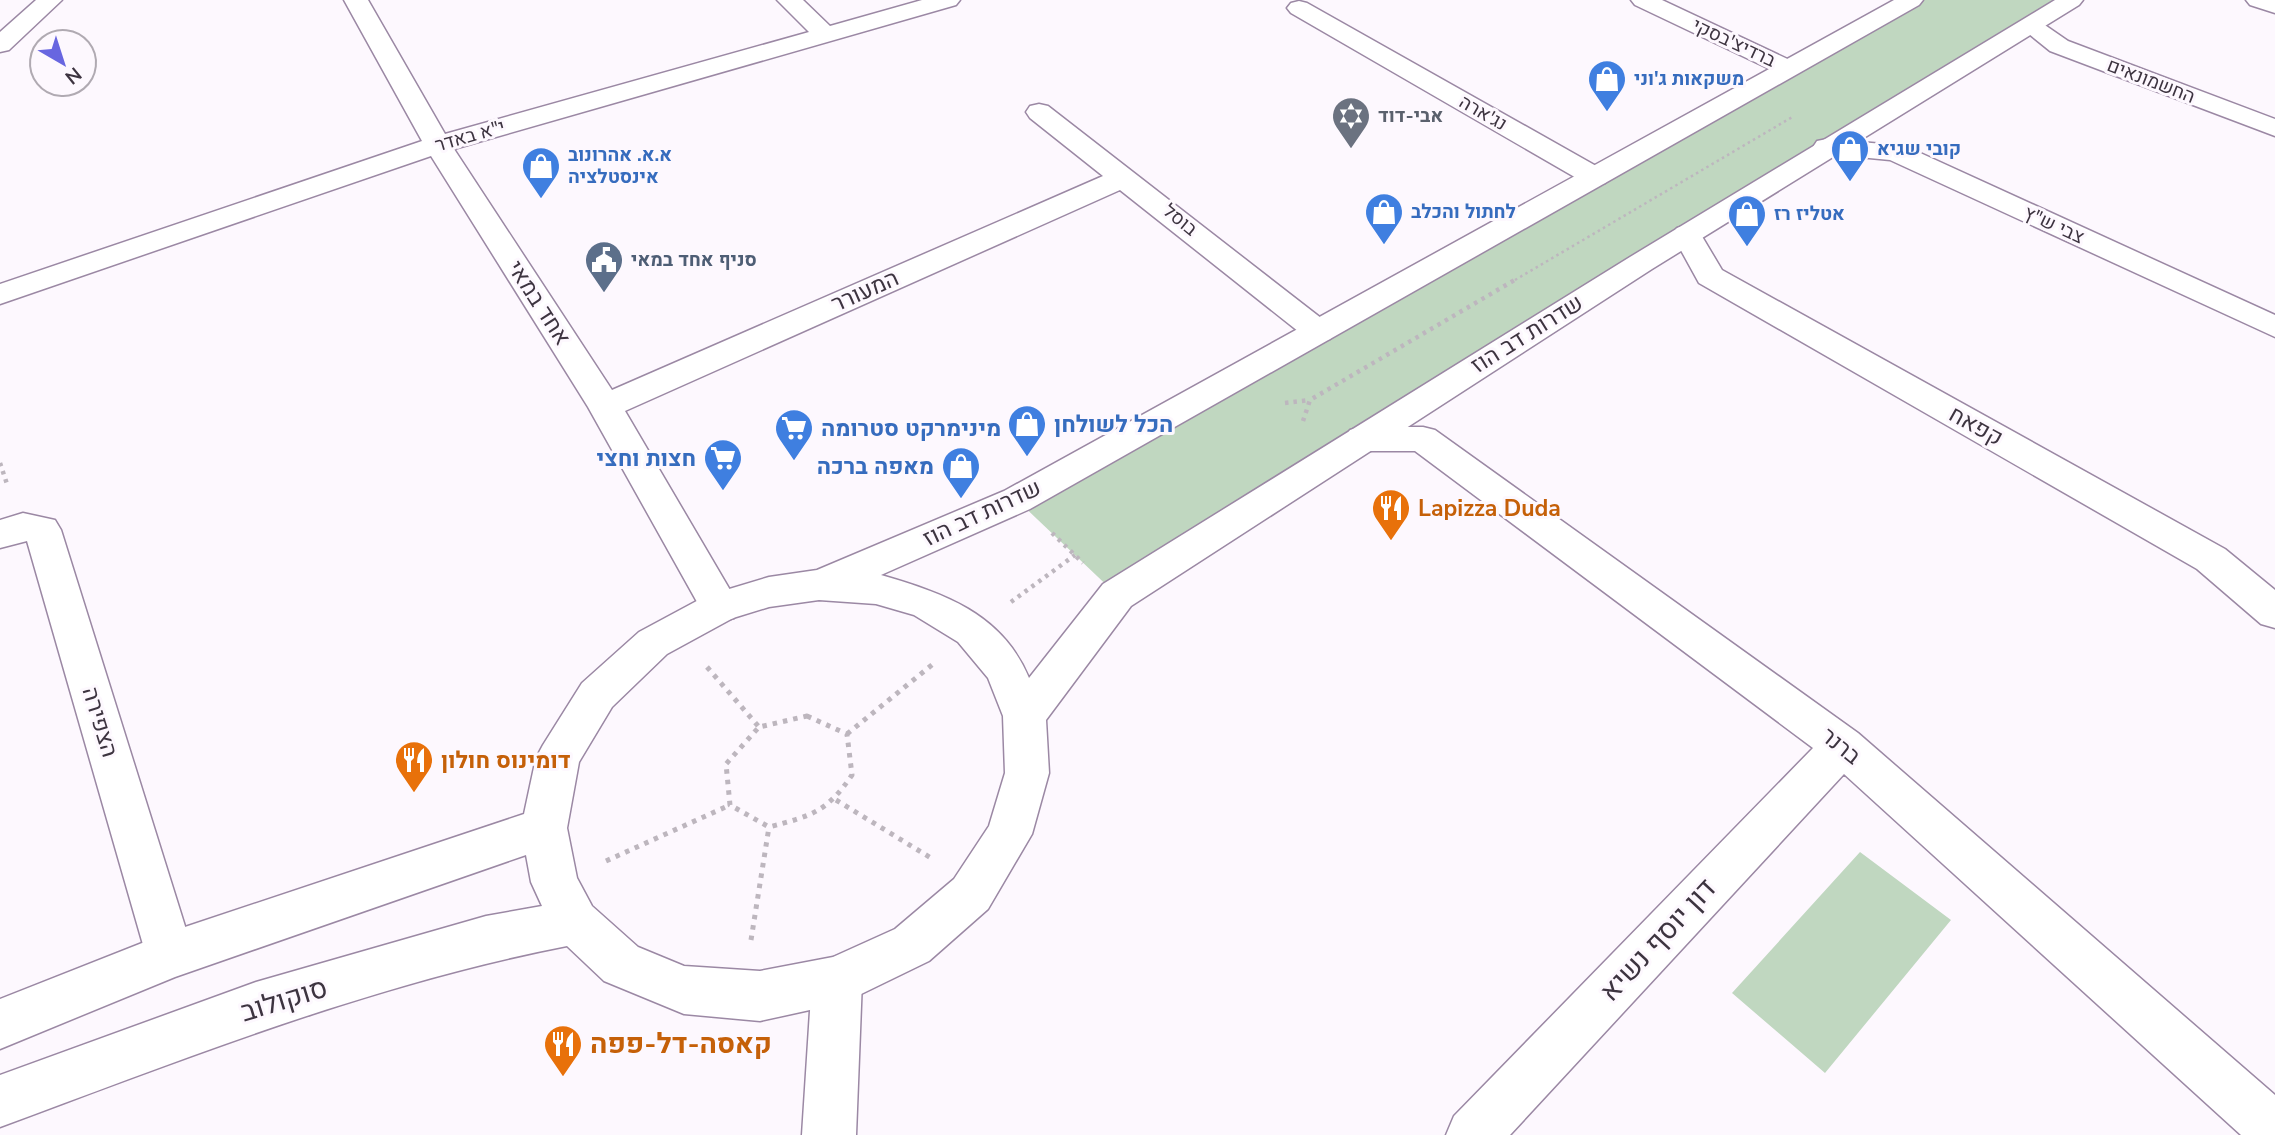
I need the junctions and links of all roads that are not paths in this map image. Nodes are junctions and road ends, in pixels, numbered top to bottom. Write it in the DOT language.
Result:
graph roads {
  1 [pos="50,0"];
  2 [pos="356,0"];
  3 [pos="789,0"];
  4 [pos="947,0"];
  5 [pos="1643,0"];
  6 [pos="1910,0"];
  7 [pos="2071,0"];
  8 [pos="2258,0"];
  9 [pos="2275,6"];
  10 [pos="1298,8"];
  11 [pos="2031,26"];
  12 [pos="825,34"];
  13 [pos="0,45"];
  14 [pos="1787,68"];
  15 [pos="1039,112"];
  16 [pos="2275,128"];
  17 [pos="438,145"];
  18 [pos="1827,147"];
  19 [pos="1125,177"];
  20 [pos="1595,177"];
  21 [pos="1687,234"];
  22 [pos="0,294"];
  23 [pos="2275,327"];
  24 [pos="1319,332"];
  25 [pos="605,406"];
  26 [pos="1362,439"];
  27 [pos="0,534"];
  28 [pos="819,585"];
  29 [pos="720,607"];
  30 [pos="2275,613"];
  31 [pos="1024,716"];
  32 [pos="1843,746"];
  33 [pos="544,828"];
  34 [pos="575,922"];
  35 [pos="170,955"];
  36 [pos="837,980"];
  37 [pos="0,1024"];
  38 [pos="0,1101"];
  39 [pos="2275,1130"];
  40 [pos="829,1135"];
  41 [pos="1473,1135"];
  1 -- 13 [label="street"];
  2 -- 17 [label="street, אחד במאי"];
  3 -- 12 [label="street"];
  4 -- 12 [label="street, י\"א באדר"];
  5 -- 14 [label="street, ברדיצ'בסקי"];
  6 -- 14 [label="street, שדרות דב הוז"];
  7 -- 11 [label="street, שדרות דב הוז"];
  8 -- 9 [label="street"];
  10 -- 20 [label="street, נג'ארה"];
  11 -- 16 [label="street, החשמונאים"];
  11 -- 18 [label="street, שדרות דב הוז"];
  12 -- 17 [label="street, י\"א באדר"];
  14 -- 20 [label="street, שדרות דב הוז"];
  15 -- 19 [label="street, בוסל"];
  17 -- 22 [label="street, י\"א באדר"];
  17 -- 25 [label="street, אחד במאי"];
  18 -- 21 [label="street, שדרות דב הוז"];
  18 -- 23 [label="street, צבי ש\"ץ"];
  19 -- 24 [label="street, בוסל"];
  19 -- 25 [label="street, המעורר"];
  20 -- 24 [label="street, שדרות דב הוז"];
  21 -- 26 [label="street, שדרות דב הוז"];
  21 -- 30 [label="street, קפאח"];
  24 -- 28 [label="street, שדרות דב הוז"];
  25 -- 29 [label="street, אחד במאי"];
  26 -- 31 [label="street, שדרות דב הוז"];
  26 -- 32 [label="street, ברנר"];
  27 -- 35 [label="street, הצפירה"];
  28 -- 29 [label="street"];
  28 -- 31 [label="street"];
  29 -- 33 [label="street"];
  31 -- 36 [label="street"];
  32 -- 39 [label="street, ברנר"];
  32 -- 41 [label="street, דון יוסף נשיא"];
  33 -- 34 [label="street"];
  33 -- 35 [label="street"];
  34 -- 36 [label="street"];
  34 -- 38 [label="street, סוקולוב"];
  35 -- 37 [label="street"];
  36 -- 40 [label="street"];
}
